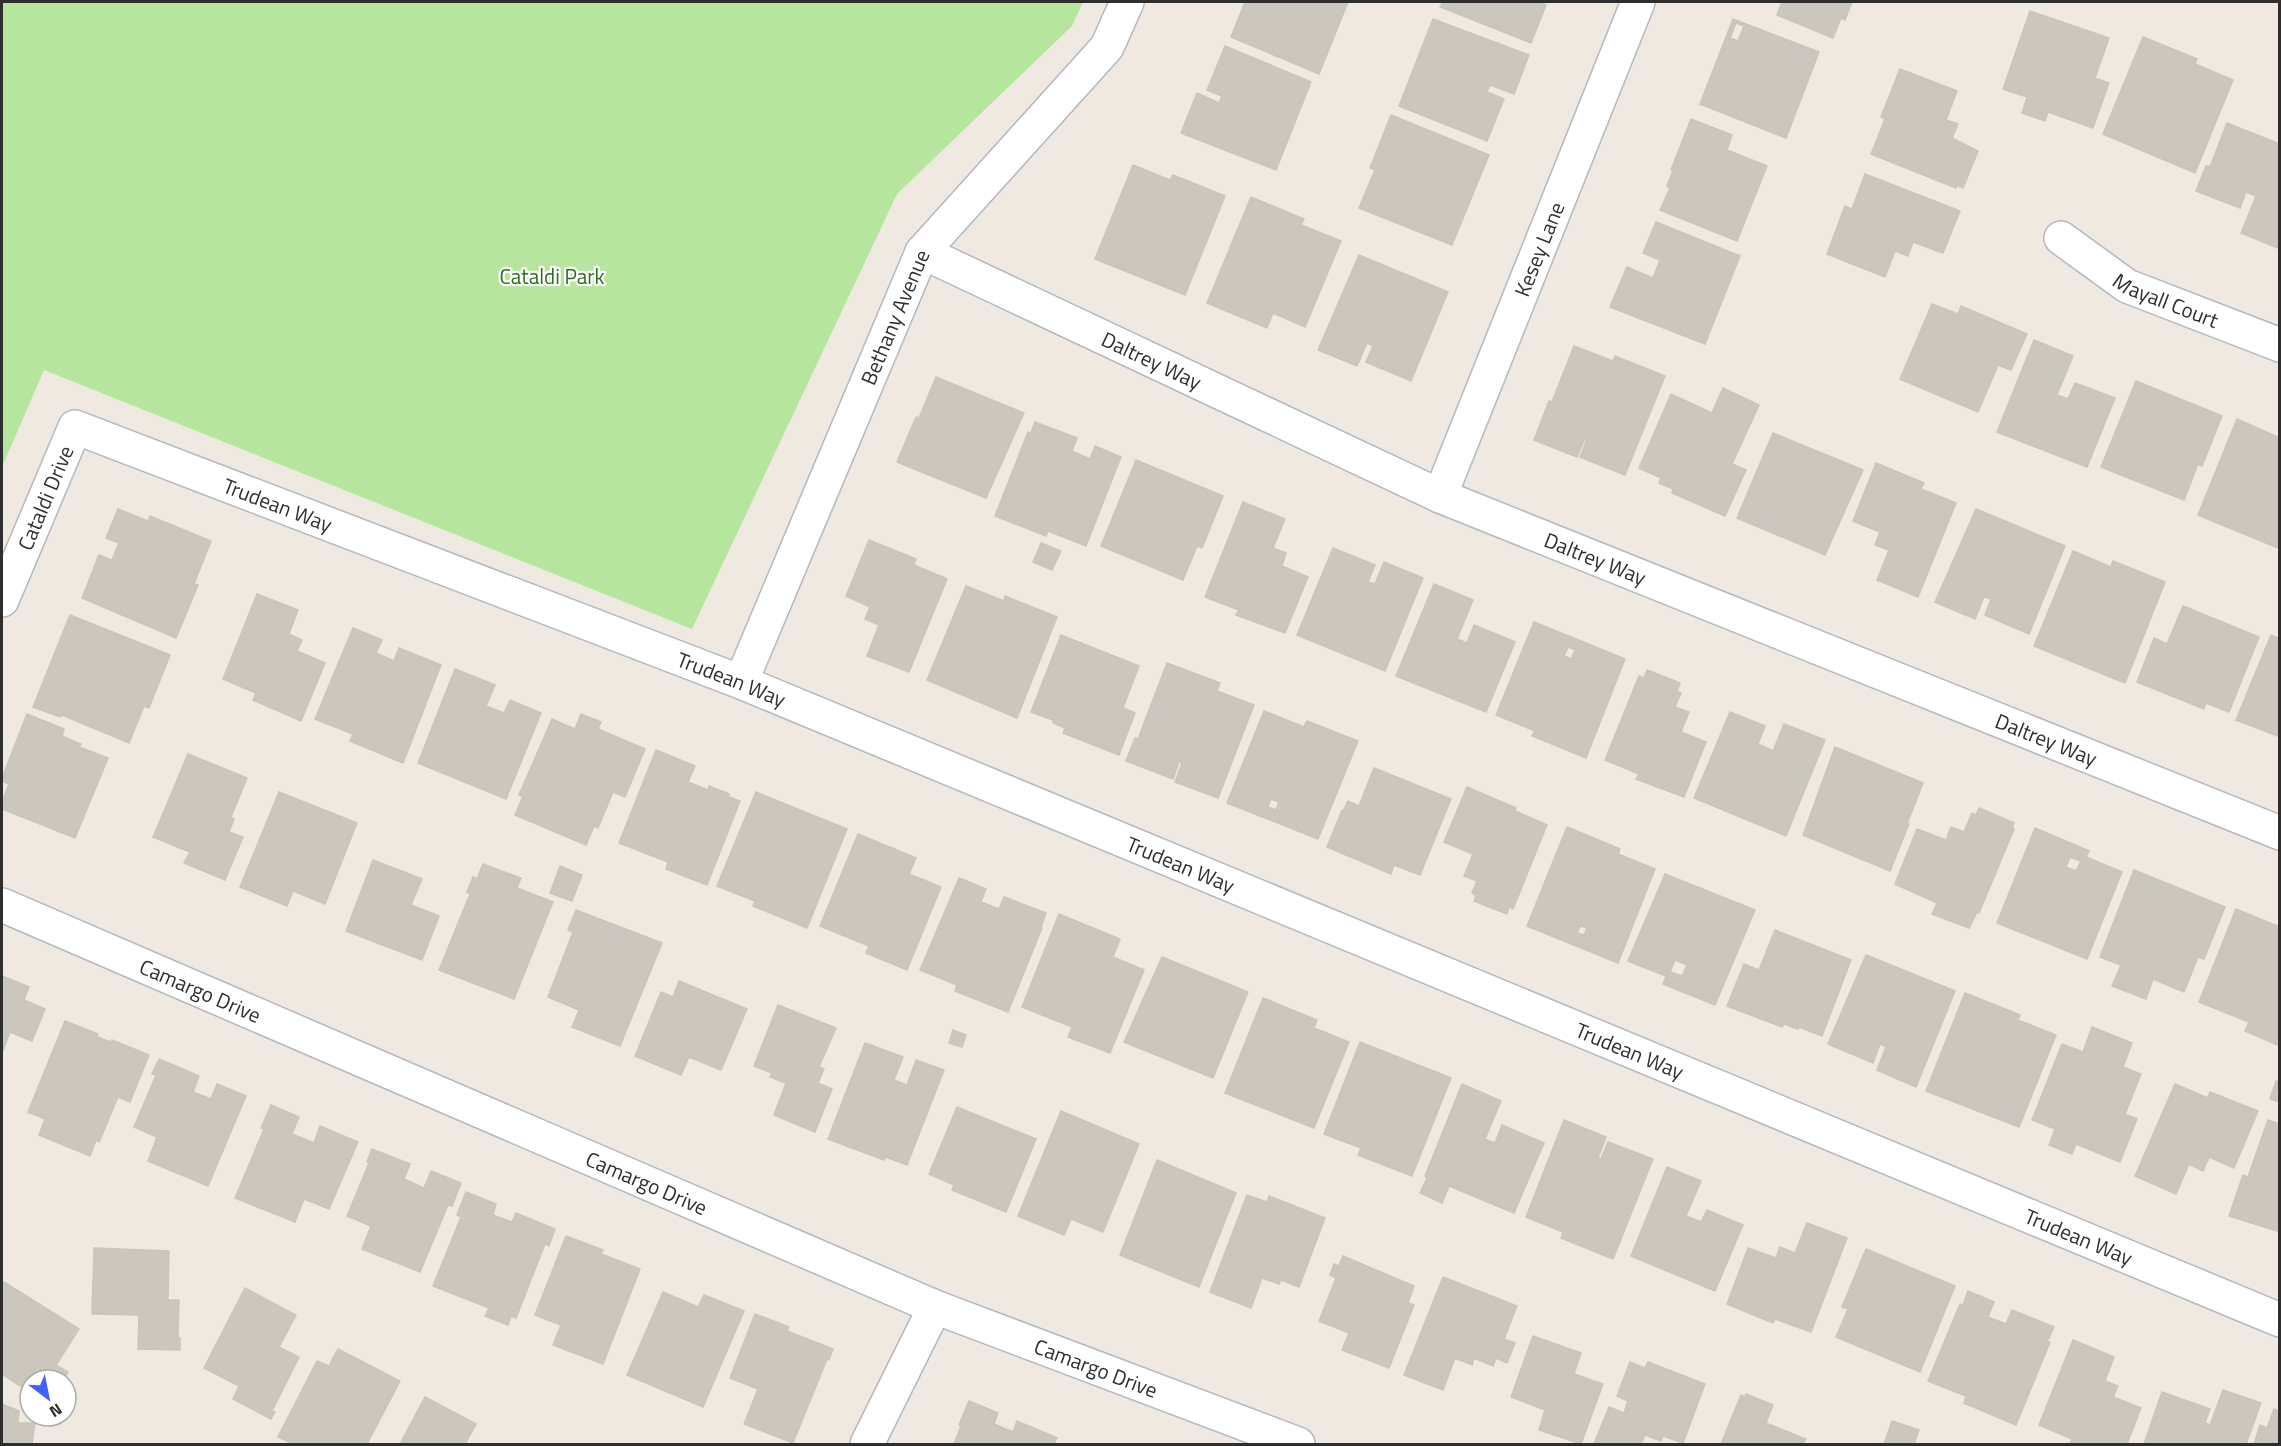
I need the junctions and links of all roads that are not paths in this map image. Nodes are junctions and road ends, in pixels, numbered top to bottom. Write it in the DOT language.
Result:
graph roads {
  1 [pos="1127,2"];
  2 [pos="1638,2"];
  3 [pos="2061,238"];
  4 [pos="922,252"];
  5 [pos="2280,345"];
  6 [pos="75,427"];
  7 [pos="1440,496"];
  8 [pos="2,600"];
  9 [pos="741,682"];
  10 [pos="2280,833"];
  11 [pos="2,905"];
  12 [pos="935,1307"];
  13 [pos="2280,1320"];
  14 [pos="867,1444"];
  15 [pos="1298,1444"];
  1 -- 4 [label="street, Bethany Avenue"];
  2 -- 7 [label="street, Kesey Lane"];
  3 -- 5 [label="street, Mayall Court"];
  4 -- 7 [label="street, Daltrey Way"];
  4 -- 9 [label="street, Bethany Avenue"];
  6 -- 8 [label="street, Cataldi Drive"];
  6 -- 9 [label="street, Trudean Way"];
  7 -- 10 [label="street, Daltrey Way"];
  9 -- 13 [label="street, Trudean Way"];
  11 -- 12 [label="street, Camargo Drive"];
  12 -- 14 [label="street"];
  12 -- 15 [label="street, Camargo Drive"];
}
